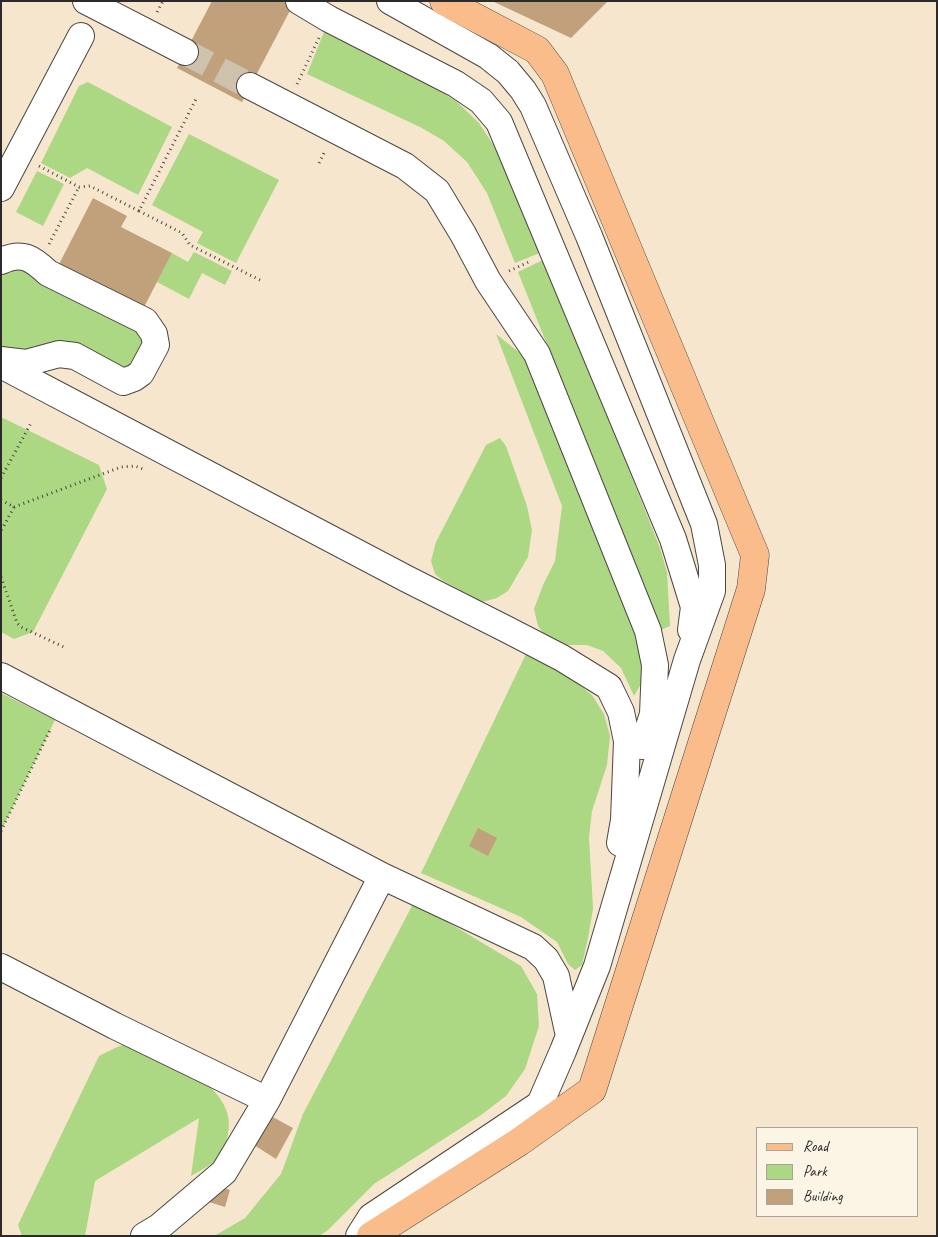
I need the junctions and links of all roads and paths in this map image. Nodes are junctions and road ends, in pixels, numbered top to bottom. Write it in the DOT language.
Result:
graph roads {
  1 [pos="86,1"];
  2 [pos="299,1"];
  3 [pos="390,1"];
  4 [pos="444,1"];
  5 [pos="80,36"];
  6 [pos="185,52"];
  7 [pos="309,59"];
  8 [pos="300,78"];
  9 [pos="250,86"];
  10 [pos="196,100"];
  11 [pos="18,156"];
  12 [pos="79,187"];
  13 [pos="1,188"];
  14 [pos="139,211"];
  15 [pos="1,261"];
  16 [pos="36,262"];
  17 [pos="262,281"];
  18 [pos="1,360"];
  19 [pos="1,365"];
  20 [pos="31,423"];
  21 [pos="147,470"];
  22 [pos="1,478"];
  23 [pos="1,500"];
  24 [pos="14,507"];
  25 [pos="1,531"];
  26 [pos="1,577"];
  27 [pos="66,648"];
  28 [pos="687,660"];
  29 [pos="1,676"];
  30 [pos="54,720"];
  31 [pos="624,811"];
  32 [pos="1,831"];
  33 [pos="382,876"];
  34 [pos="597,966"];
  35 [pos="1,967"];
  36 [pos="569,1036"];
  37 [pos="267,1100"];
  38 [pos="144,1236"];
  39 [pos="359,1236"];
  40 [pos="371,1236"];
  1 -- 6 [label="lane"];
  2 -- 28 [label="lane"];
  3 -- 28 [label="lane"];
  4 -- 40 [label="main road"];
  5 -- 11 [label="lane"];
  7 -- 8 [label="path"];
  9 -- 31 [label="lane"];
  10 -- 14 [label="path"];
  11 -- 12 [label="path"];
  11 -- 13 [label="lane"];
  12 -- 14 [label="path"];
  12 -- 16 [label="path"];
  14 -- 17 [label="path"];
  15 -- 16 [label="lane"];
  16 -- 18 [label="lane"];
  19 -- 31 [label="lane"];
  20 -- 22 [label="path"];
  21 -- 24 [label="path"];
  23 -- 24 [label="path"];
  24 -- 25 [label="path"];
  26 -- 27 [label="path"];
  28 -- 34 [label="lane"];
  29 -- 33 [label="lane"];
  30 -- 32 [label="path"];
  31 -- 34 [label="lane"];
  33 -- 36 [label="lane"];
  33 -- 37 [label="lane"];
  34 -- 36 [label="lane"];
  35 -- 37 [label="lane"];
  36 -- 39 [label="lane"];
  37 -- 38 [label="lane"];
}
